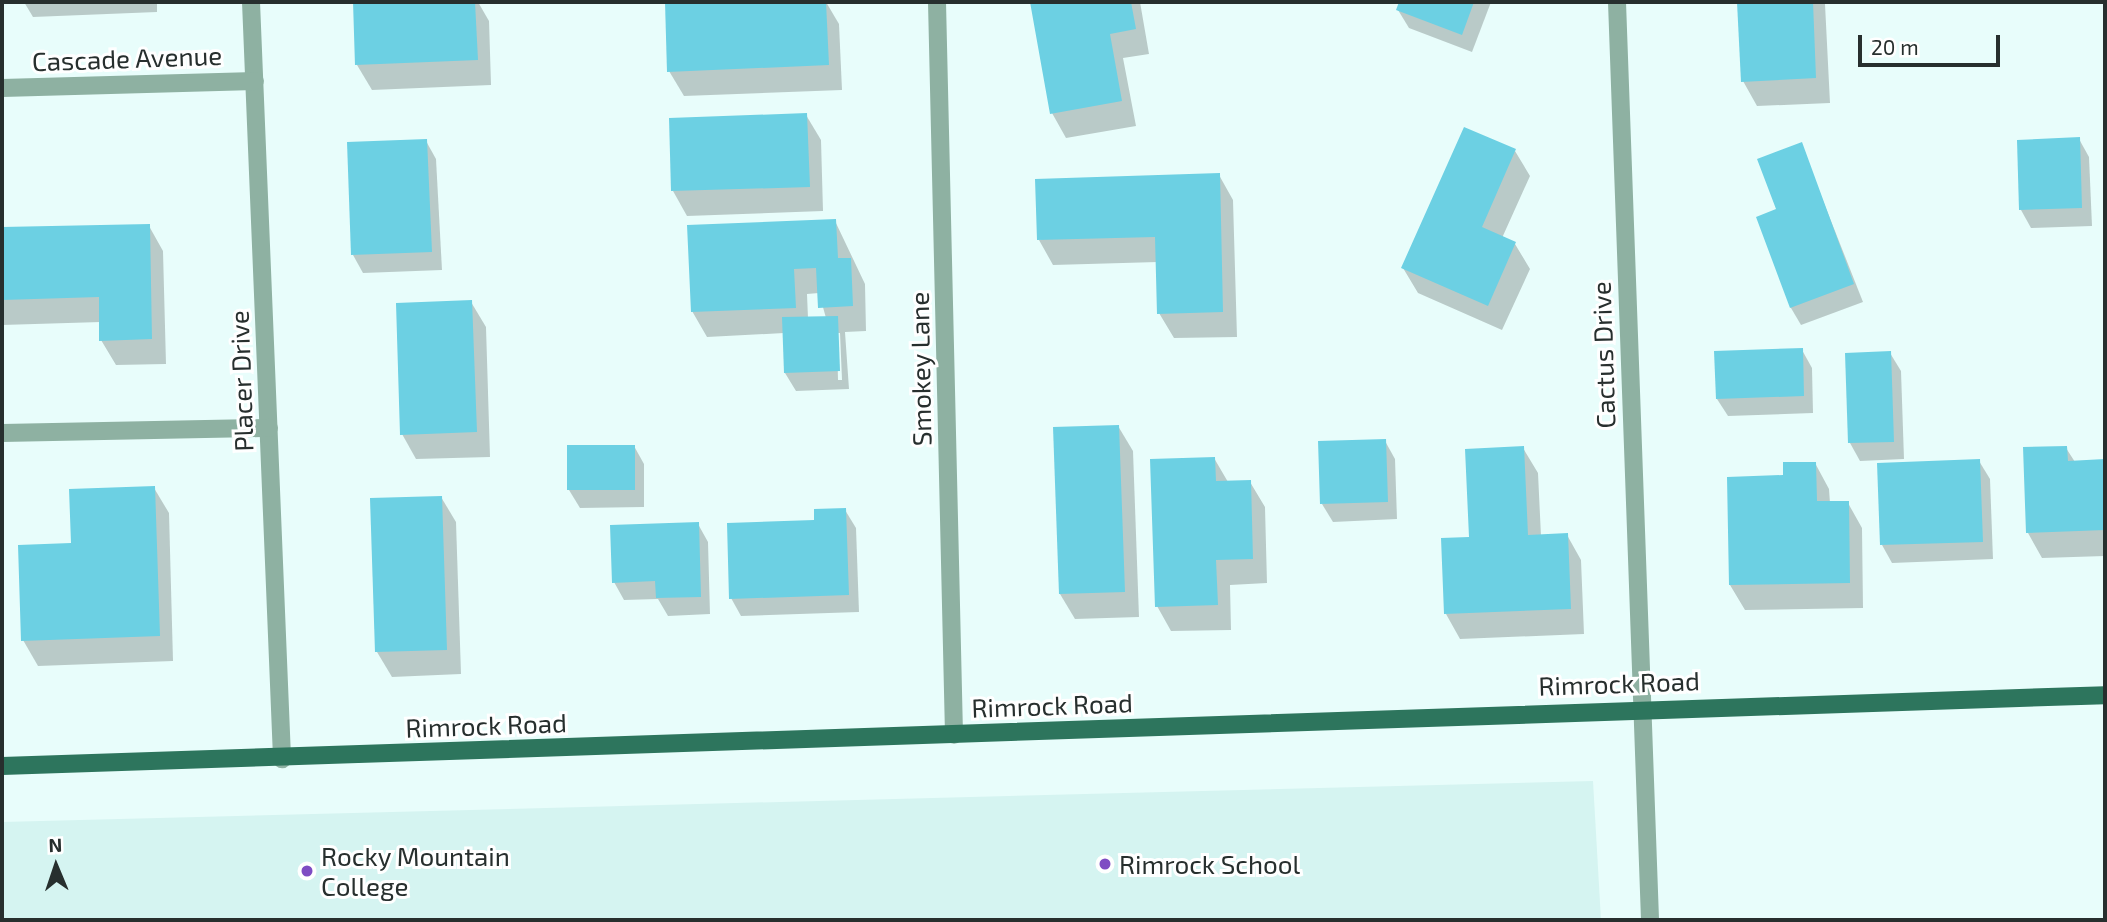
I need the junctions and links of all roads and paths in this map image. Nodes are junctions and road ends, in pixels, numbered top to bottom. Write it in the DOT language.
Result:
graph roads {
  1 [pos="251,2"];
  2 [pos="937,2"];
  3 [pos="1616,2"];
  4 [pos="255,81"];
  5 [pos="2,88"];
  6 [pos="269,428"];
  7 [pos="2,433"];
  8 [pos="2105,695"];
  9 [pos="1642,707"];
  10 [pos="954,735"];
  11 [pos="282,759"];
  12 [pos="2,766"];
  13 [pos="1650,920"];
  1 -- 4 [label="street, Placer Drive"];
  2 -- 10 [label="street, Smokey Lane"];
  3 -- 9 [label="street, Cactus Drive"];
  4 -- 5 [label="street, Cascade Avenue"];
  4 -- 6 [label="street, Placer Drive"];
  6 -- 7 [label="street"];
  6 -- 11 [label="street, Placer Drive"];
  8 -- 9 [label="main road, Rimrock Road"];
  9 -- 10 [label="main road, Rimrock Road"];
  9 -- 13 [label="street, Cactus Drive"];
  10 -- 11 [label="main road, Rimrock Road"];
  11 -- 12 [label="main road, Rimrock Road"];
}
